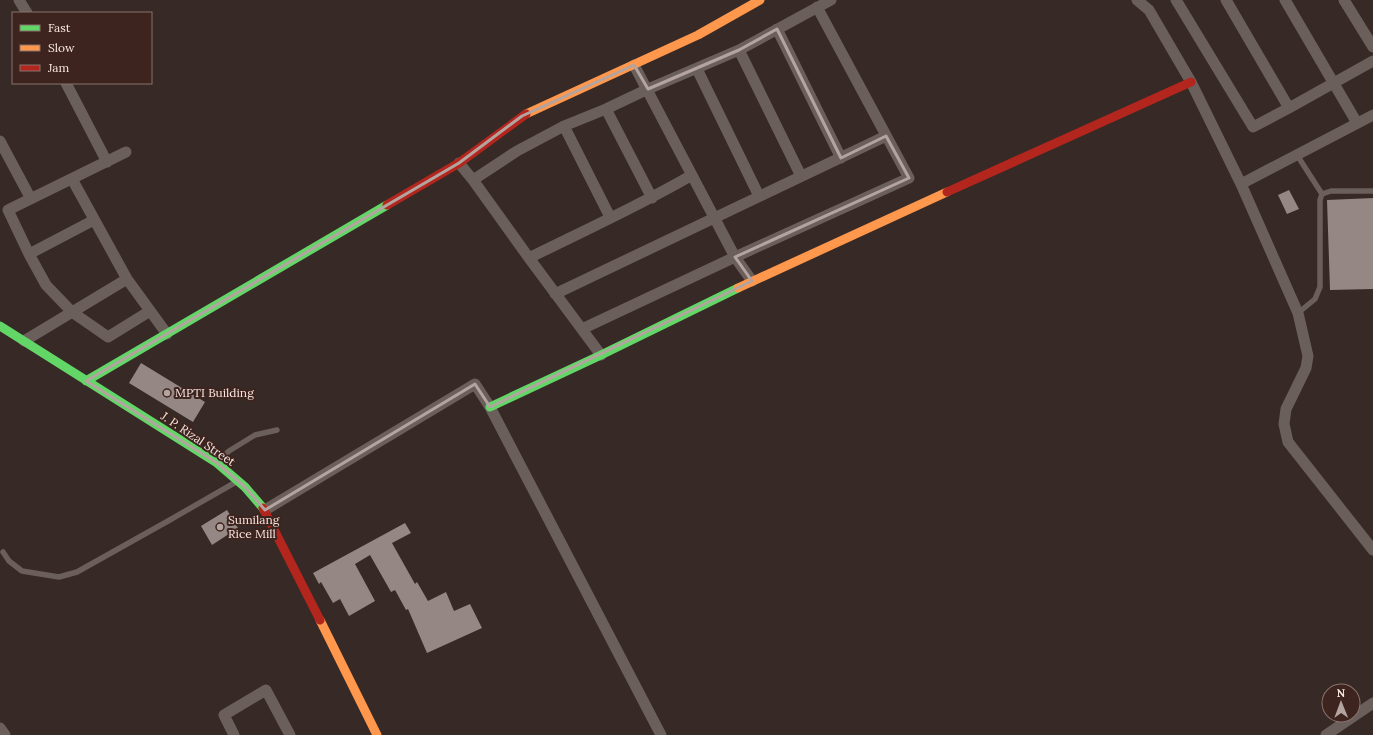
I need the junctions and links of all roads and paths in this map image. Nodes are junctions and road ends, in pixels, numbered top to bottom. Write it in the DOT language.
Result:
graph roads {
  1 [pos="19,0"];
  2 [pos="760,0"];
  3 [pos="831,0"];
  4 [pos="1137,0"];
  5 [pos="1176,0"];
  6 [pos="1226,0"];
  7 [pos="1285,0"];
  8 [pos="1344,0"];
  9 [pos="817,8"];
  10 [pos="26,12"];
  11 [pos="777,29"];
  12 [pos="1373,47"];
  13 [pos="739,50"];
  14 [pos="1373,61"];
  15 [pos="634,65"];
  16 [pos="697,69"];
  17 [pos="1191,82"];
  18 [pos="1334,83"];
  19 [pos="67,84"];
  20 [pos="648,89"];
  21 [pos="1289,108"];
  22 [pos="606,109"];
  23 [pos="1373,115"];
  24 [pos="1357,123"];
  25 [pos="564,126"];
  26 [pos="886,136"];
  27 [pos="0,141"];
  28 [pos="126,152"];
  29 [pos="1297,155"];
  30 [pos="841,158"];
  31 [pos="107,162"];
  32 [pos="459,163"];
  33 [pos="692,175"];
  34 [pos="801,176"];
  35 [pos="72,179"];
  36 [pos="473,180"];
  37 [pos="1241,184"];
  38 [pos="1373,191"];
  39 [pos="1322,194"];
  40 [pos="759,196"];
  41 [pos="652,198"];
  42 [pos="31,200"];
  43 [pos="610,217"];
  44 [pos="714,217"];
  45 [pos="94,220"];
  46 [pos="29,254"];
  47 [pos="735,257"];
  48 [pos="529,258"];
  49 [pos="127,279"];
  50 [pos="752,281"];
  51 [pos="555,294"];
  52 [pos="150,311"];
  53 [pos="72,312"];
  54 [pos="1298,313"];
  55 [pos="0,326"];
  56 [pos="582,330"];
  57 [pos="167,334"];
  58 [pos="24,341"];
  59 [pos="601,355"];
  60 [pos="86,381"];
  61 [pos="490,407"];
  62 [pos="277,430"];
  63 [pos="217,463"];
  64 [pos="238,481"];
  65 [pos="265,510"];
  66 [pos="1373,550"];
  67 [pos="4,552"];
  68 [pos="1373,703"];
  69 [pos="0,728"];
  70 [pos="4,735"];
  71 [pos="234,735"];
  72 [pos="290,735"];
  73 [pos="377,735"];
  74 [pos="662,735"];
  75 [pos="1326,735"];
  1 -- 10 [label="street"];
  2 -- 15 [label="street"];
  3 -- 9 [label="street"];
  4 -- 17 [label="street"];
  5 -- 21 [label="street"];
  6 -- 21 [label="street"];
  7 -- 18 [label="street"];
  8 -- 12 [label="street"];
  9 -- 11 [label="street"];
  9 -- 26 [label="street"];
  11 -- 13 [label="street"];
  11 -- 30 [label="street"];
  13 -- 16 [label="street"];
  13 -- 34 [label="street"];
  14 -- 18 [label="street"];
  15 -- 20 [label="street"];
  15 -- 32 [label="street"];
  16 -- 20 [label="street"];
  16 -- 40 [label="street"];
  17 -- 37 [label="street"];
  17 -- 50 [label="street"];
  18 -- 21 [label="street"];
  18 -- 24 [label="street"];
  19 -- 31 [label="street"];
  20 -- 22 [label="street"];
  20 -- 33 [label="street"];
  22 -- 25 [label="street"];
  22 -- 41 [label="street"];
  23 -- 24 [label="street"];
  24 -- 29 [label="street"];
  25 -- 36 [label="street"];
  25 -- 43 [label="street"];
  26 -- 30 [label="street"];
  26 -- 47 [label="street"];
  27 -- 42 [label="street"];
  28 -- 31 [label="street"];
  29 -- 37 [label="street"];
  29 -- 39 [label="lane"];
  30 -- 34 [label="street"];
  31 -- 35 [label="street"];
  32 -- 36 [label="street"];
  32 -- 57 [label="street"];
  33 -- 41 [label="street"];
  33 -- 44 [label="street"];
  34 -- 40 [label="street"];
  35 -- 42 [label="street"];
  35 -- 45 [label="street"];
  36 -- 48 [label="street"];
  37 -- 54 [label="street"];
  38 -- 39 [label="lane"];
  39 -- 54 [label="lane"];
  40 -- 44 [label="street"];
  41 -- 43 [label="street"];
  42 -- 46 [label="street"];
  43 -- 48 [label="street"];
  44 -- 47 [label="street"];
  44 -- 51 [label="street"];
  45 -- 46 [label="street"];
  45 -- 49 [label="street"];
  46 -- 53 [label="street"];
  47 -- 50 [label="street"];
  47 -- 56 [label="street"];
  48 -- 51 [label="street"];
  49 -- 52 [label="street"];
  49 -- 53 [label="street"];
  50 -- 59 [label="street"];
  51 -- 56 [label="street"];
  52 -- 53 [label="street"];
  52 -- 57 [label="street"];
  53 -- 58 [label="street"];
  54 -- 66 [label="street"];
  55 -- 58 [label="street, J. P. Rizal Street"];
  56 -- 59 [label="street"];
  57 -- 60 [label="street"];
  58 -- 60 [label="street, J. P. Rizal Street"];
  59 -- 61 [label="street"];
  60 -- 63 [label="street, J. P. Rizal Street"];
  61 -- 65 [label="street"];
  61 -- 74 [label="street"];
  62 -- 63 [label="lane"];
  63 -- 64 [label="street, J. P. Rizal Street"];
  64 -- 65 [label="street, J. P. Rizal Street"];
  64 -- 67 [label="lane"];
  65 -- 73 [label="street, J. P. Rizal Street"];
  68 -- 75 [label="street"];
  69 -- 70 [label="street"];
  71 -- 72 [label="street"];
}
